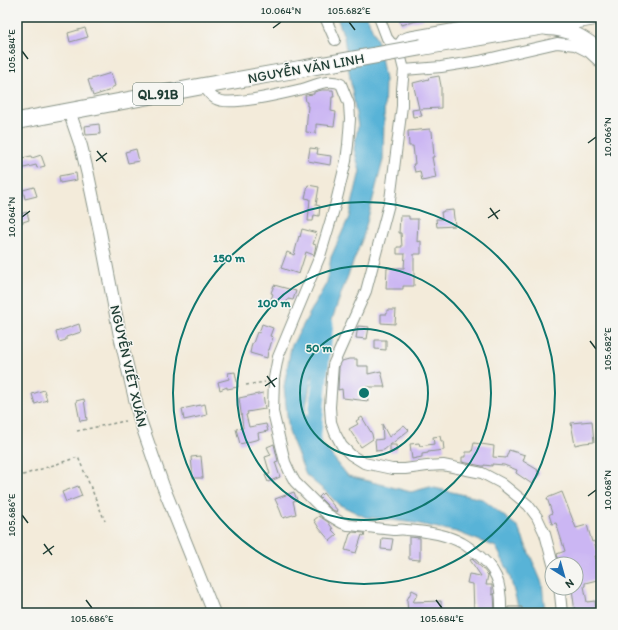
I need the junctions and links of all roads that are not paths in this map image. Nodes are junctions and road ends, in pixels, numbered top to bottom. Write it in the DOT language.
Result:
graph roads {
  1 [pos="325,17"];
  2 [pos="379,17"];
  3 [pos="596,17"];
  4 [pos="536,23"];
  5 [pos="335,40"];
  6 [pos="398,46"];
  7 [pos="601,51"];
  8 [pos="601,63"];
  9 [pos="404,70"];
  10 [pos="203,86"];
  11 [pos="69,112"];
  12 [pos="17,121"];
  13 [pos="551,556"];
  14 [pos="560,596"];
  15 [pos="214,613"];
  16 [pos="501,613"];
  17 [pos="562,613"];
  1 -- 5 [label="street"];
  2 -- 6 [label="street"];
  3 -- 4 [label="highway, NGUYỄN VĂN LINH / QL.91B"];
  4 -- 6 [label="street"];
  4 -- 7 [label="main road"];
  4 -- 10 [label="highway, NGUYỄN VĂN LINH / QL.91B, bridge"];
  6 -- 9 [label="street"];
  8 -- 9 [label="street"];
  9 -- 13 [label="street"];
  10 -- 11 [label="highway, NGUYỄN VĂN LINH / QL.91B"];
  10 -- 16 [label="street"];
  11 -- 12 [label="highway, NGUYỄN VĂN LINH / QL.91B"];
  11 -- 15 [label="street, NGUYỄN VIẾT XUÂN"];
  14 -- 17 [label="street"];
}
